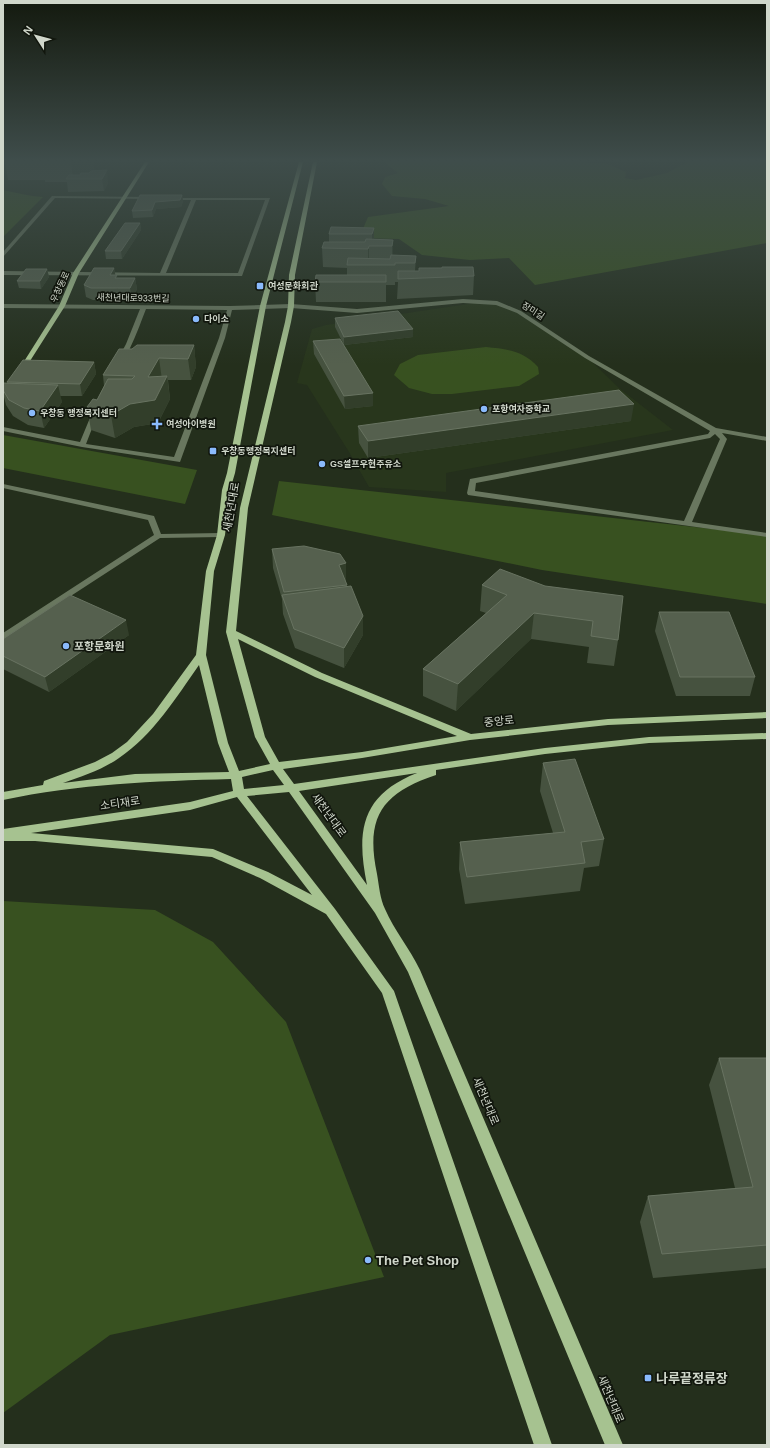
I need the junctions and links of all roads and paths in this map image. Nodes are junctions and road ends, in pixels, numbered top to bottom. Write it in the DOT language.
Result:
graph roads {
  1 [pos="25,230"];
  2 [pos="103,230"];
  3 [pos="181,230"];
  4 [pos="257,230"];
  5 [pos="285,230"];
  6 [pos="301,230"];
  7 [pos="3,255"];
  8 [pos="76,273"];
  9 [pos="3,274"];
  10 [pos="162,275"];
  11 [pos="3,306"];
  12 [pos="62,306"];
  13 [pos="263,306"];
  14 [pos="291,306"];
  15 [pos="144,307"];
  16 [pos="230,308"];
  17 [pos="118,365"];
  18 [pos="19,374"];
  19 [pos="98,406"];
  20 [pos="3,429"];
  21 [pos="714,430"];
  22 [pos="767,438"];
  23 [pos="82,445"];
  24 [pos="3,486"];
  25 [pos="687,524"];
  26 [pos="221,535"];
  27 [pos="767,535"];
  28 [pos="158,536"];
  29 [pos="231,632"];
  30 [pos="3,636"];
  31 [pos="200,655"];
  32 [pos="767,716"];
  33 [pos="470,736"];
  34 [pos="767,736"];
  35 [pos="478,760"];
  36 [pos="276,766"];
  37 [pos="236,775"];
  38 [pos="291,788"];
  39 [pos="32,790"];
  40 [pos="239,793"];
  41 [pos="3,796"];
  42 [pos="3,833"];
  43 [pos="3,838"];
  44 [pos="379,910"];
  45 [pos="331,912"];
  46 [pos="543,1445"];
  47 [pos="614,1445"];
  1 -- 7 [label="street"];
  2 -- 8 [label="main road, 우창동로"];
  3 -- 10 [label="street"];
  4 -- 10 [label="street"];
  5 -- 13 [label="main road, 새천년대로"];
  6 -- 14 [label="main road, 새천년대로"];
  8 -- 9 [label="street"];
  8 -- 10 [label="street"];
  8 -- 12 [label="main road, 우창동로"];
  11 -- 12 [label="street, 새천년대로933번길"];
  12 -- 15 [label="street, 새천년대로933번길"];
  12 -- 18 [label="main road, 우창동로"];
  13 -- 14 [label="street, 장미길"];
  13 -- 16 [label="street, 새천년대로933번길"];
  13 -- 26 [label="main road, 새천년대로"];
  14 -- 21 [label="street, 장미길"];
  14 -- 29 [label="main road, 새천년대로"];
  15 -- 16 [label="street, 새천년대로933번길"];
  15 -- 17 [label="street"];
  16 -- 23 [label="street"];
  19 -- 23 [label="street"];
  20 -- 23 [label="street"];
  21 -- 22 [label="street, 장미길"];
  21 -- 25 [label="street"];
  21 -- 25 [label="street"];
  24 -- 28 [label="street"];
  25 -- 27 [label="street"];
  26 -- 28 [label="street"];
  26 -- 31 [label="main road, 새천년대로"];
  28 -- 30 [label="street"];
  29 -- 33 [label="main road"];
  29 -- 36 [label="main road, 새천년대로"];
  31 -- 37 [label="main road, 새천년대로"];
  31 -- 39 [label="main road"];
  32 -- 33 [label="main road, 중앙로"];
  33 -- 36 [label="main road, 중앙로"];
  34 -- 35 [label="main road"];
  35 -- 38 [label="main road"];
  35 -- 44 [label="main road"];
  36 -- 37 [label="main road, 중앙로"];
  36 -- 38 [label="main road, 새천년대로"];
  37 -- 39 [label="main road, 소티재로"];
  37 -- 40 [label="main road, 새천년대로"];
  38 -- 40 [label="main road"];
  38 -- 44 [label="main road, 새천년대로"];
  39 -- 41 [label="main road, 소티재로"];
  40 -- 42 [label="main road, 소티재로"];
  40 -- 45 [label="main road, 새천년대로"];
  43 -- 45 [label="main road"];
  44 -- 47 [label="main road, 새천년대로"];
  45 -- 46 [label="main road, 새천년대로"];
}
